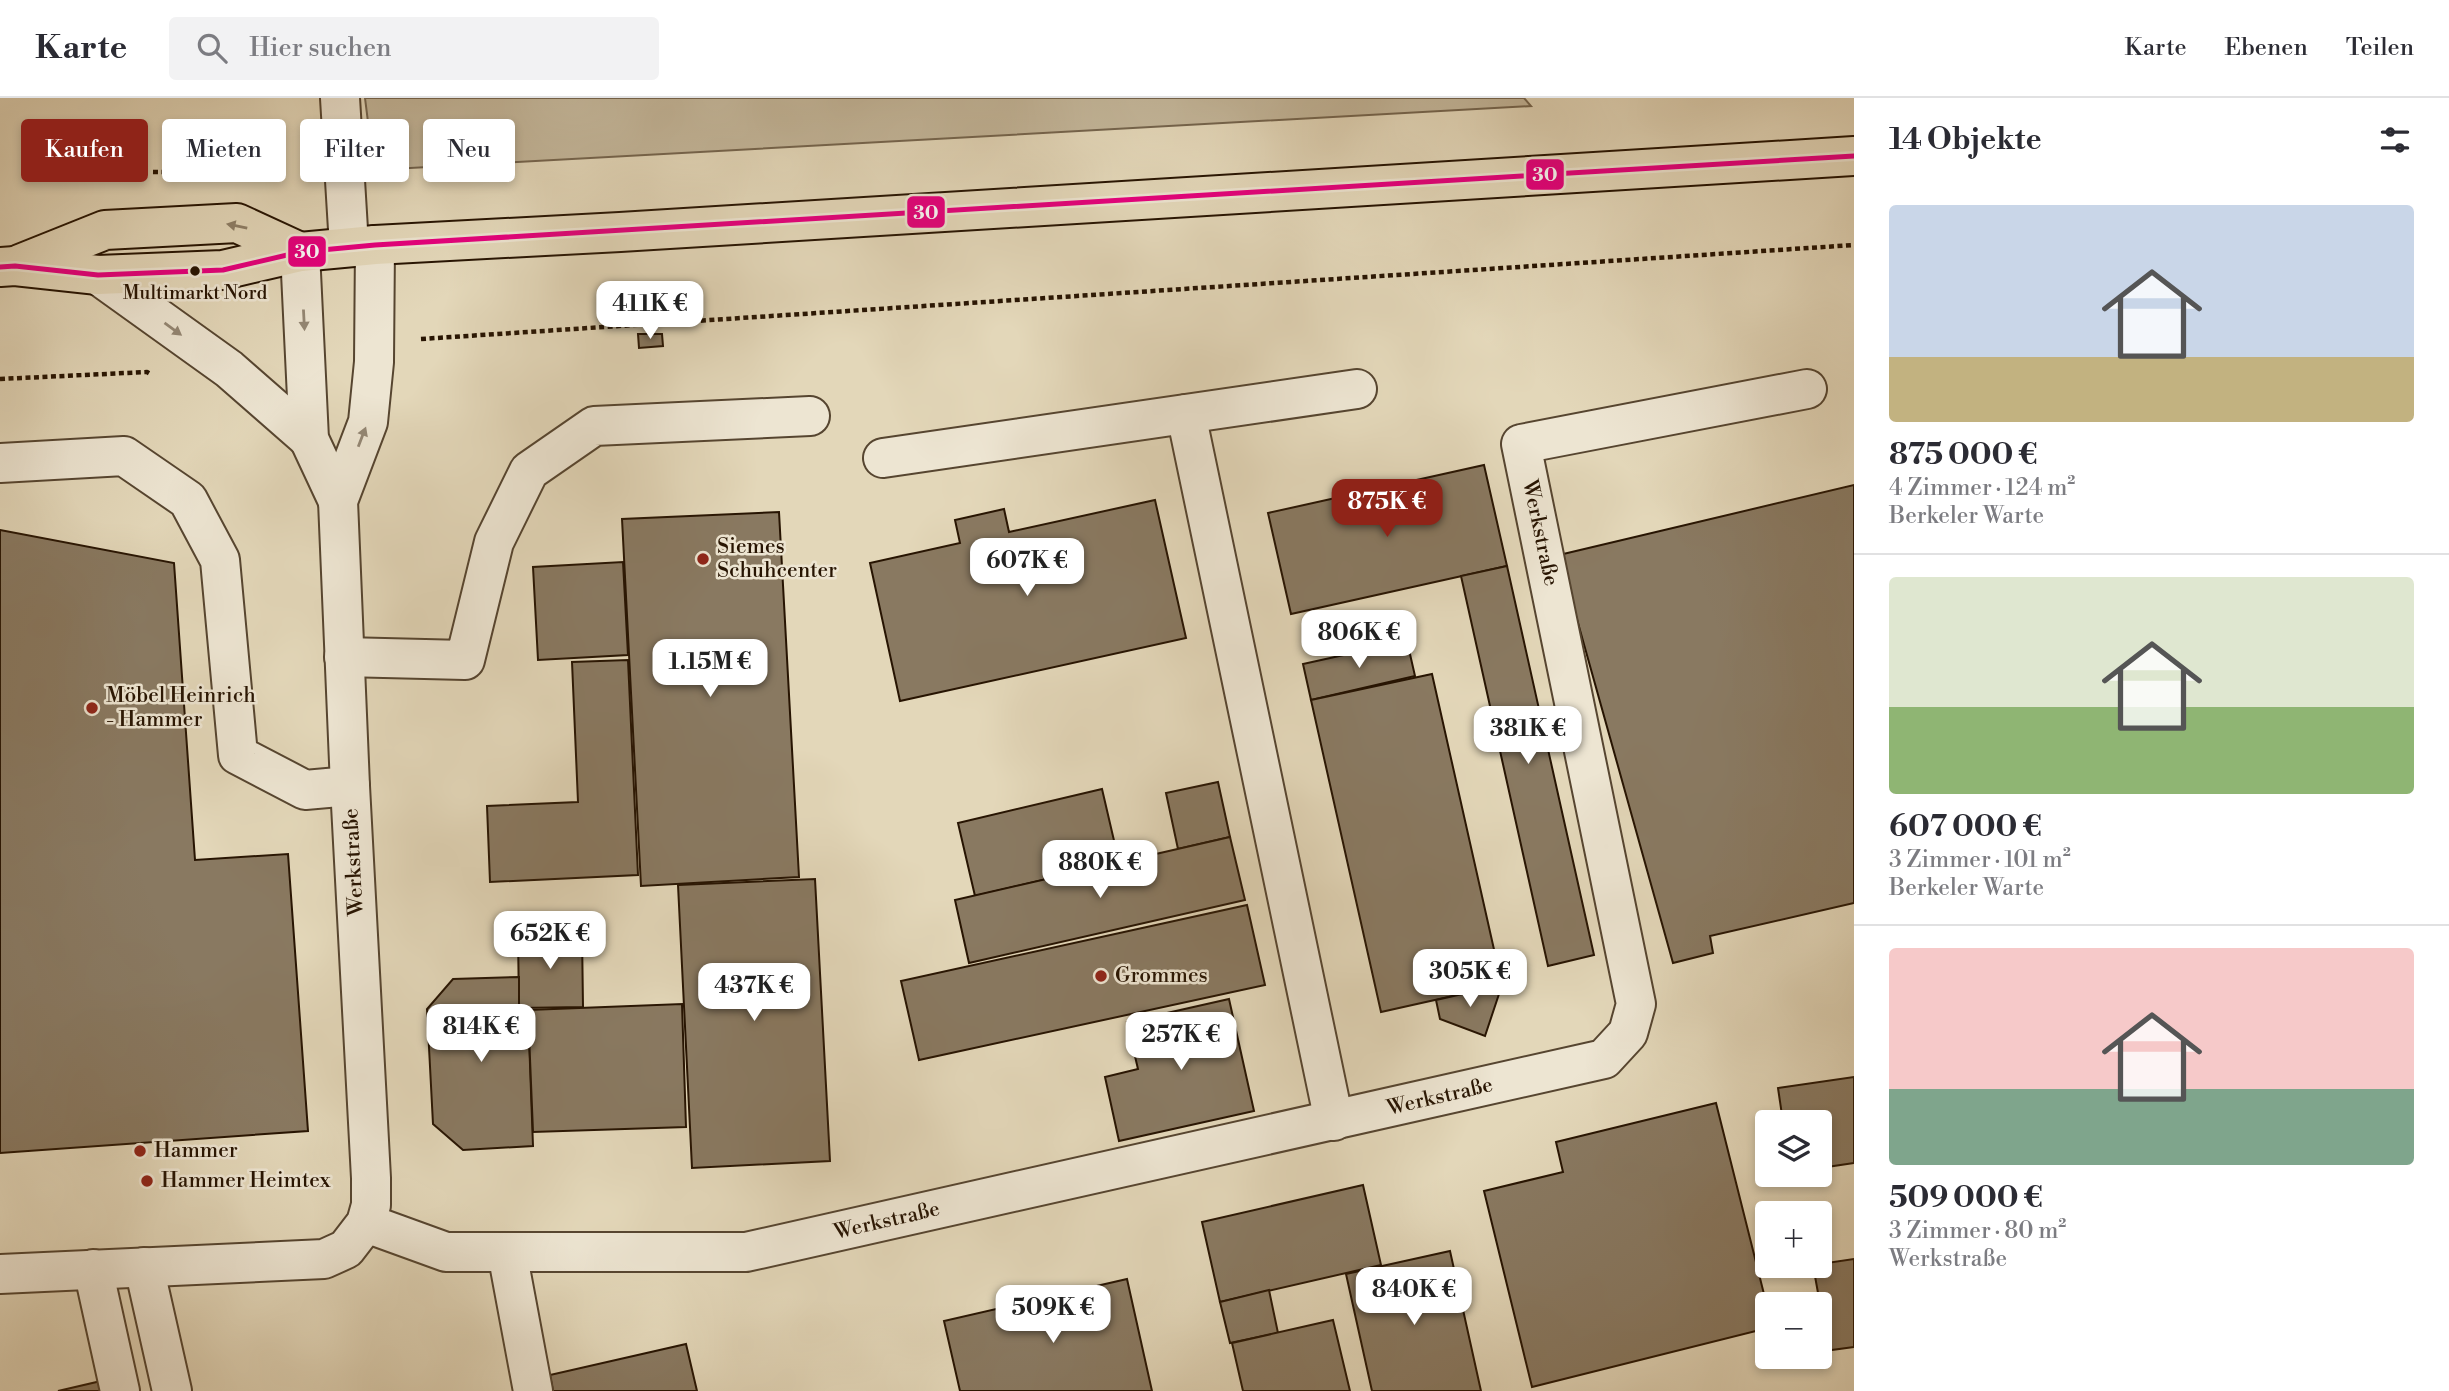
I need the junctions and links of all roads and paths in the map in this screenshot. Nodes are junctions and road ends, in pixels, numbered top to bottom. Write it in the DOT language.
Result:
graph roads {
  1 [pos="340,98"];
  2 [pos="1854,156"];
  3 [pos="153,172"];
  4 [pos="162,172"];
  5 [pos="1854,245"];
  6 [pos="362,246"];
  7 [pos="300,251"];
  8 [pos="7,266"];
  9 [pos="98,275"];
  10 [pos="374,343"];
  11 [pos="159,378"];
  12 [pos="0,379"];
  13 [pos="1357,388"];
  14 [pos="1807,389"];
  15 [pos="1186,414"];
  16 [pos="810,416"];
  17 [pos="309,439"];
  18 [pos="883,458"];
  19 [pos="0,463"];
  20 [pos="338,501"];
  21 [pos="344,657"];
  22 [pos="349,786"];
  23 [pos="1334,1121"];
  24 [pos="366,1223"];
  25 [pos="507,1252"];
  26 [pos="144,1267"];
  27 [pos="93,1269"];
  28 [pos="0,1274"];
  29 [pos="120,1391"];
  30 [pos="172,1391"];
  31 [pos="533,1391"];
  1 -- 6 [label="street, Werkstraße"];
  2 -- 6 [label="main road"];
  3 -- 4 [label="path"];
  5 -- 10 [label="path"];
  6 -- 7 [label="main road"];
  6 -- 10 [label="street, Werkstraße"];
  7 -- 8 [label="main road, one-way"];
  7 -- 9 [label="main road"];
  7 -- 17 [label="street, Werkstraße, one-way"];
  8 -- 9 [label="main road"];
  9 -- 17 [label="street, one-way"];
  20 -- 10 [label="street, Werkstraße, one-way"];
  11 -- 12 [label="path"];
  13 -- 15 [label="street"];
  14 -- 23 [label="street, Werkstraße"];
  15 -- 18 [label="street"];
  15 -- 23 [label="street"];
  16 -- 21 [label="street"];
  17 -- 20 [label="street, Werkstraße"];
  19 -- 22 [label="street"];
  20 -- 21 [label="street, Werkstraße"];
  21 -- 22 [label="street, Werkstraße"];
  22 -- 24 [label="street, Werkstraße"];
  23 -- 25 [label="street, Werkstraße"];
  24 -- 25 [label="street, Werkstraße"];
  24 -- 26 [label="street"];
  25 -- 31 [label="street"];
  26 -- 27 [label="street"];
  26 -- 30 [label="street"];
  27 -- 28 [label="street"];
  27 -- 29 [label="street"];
}
